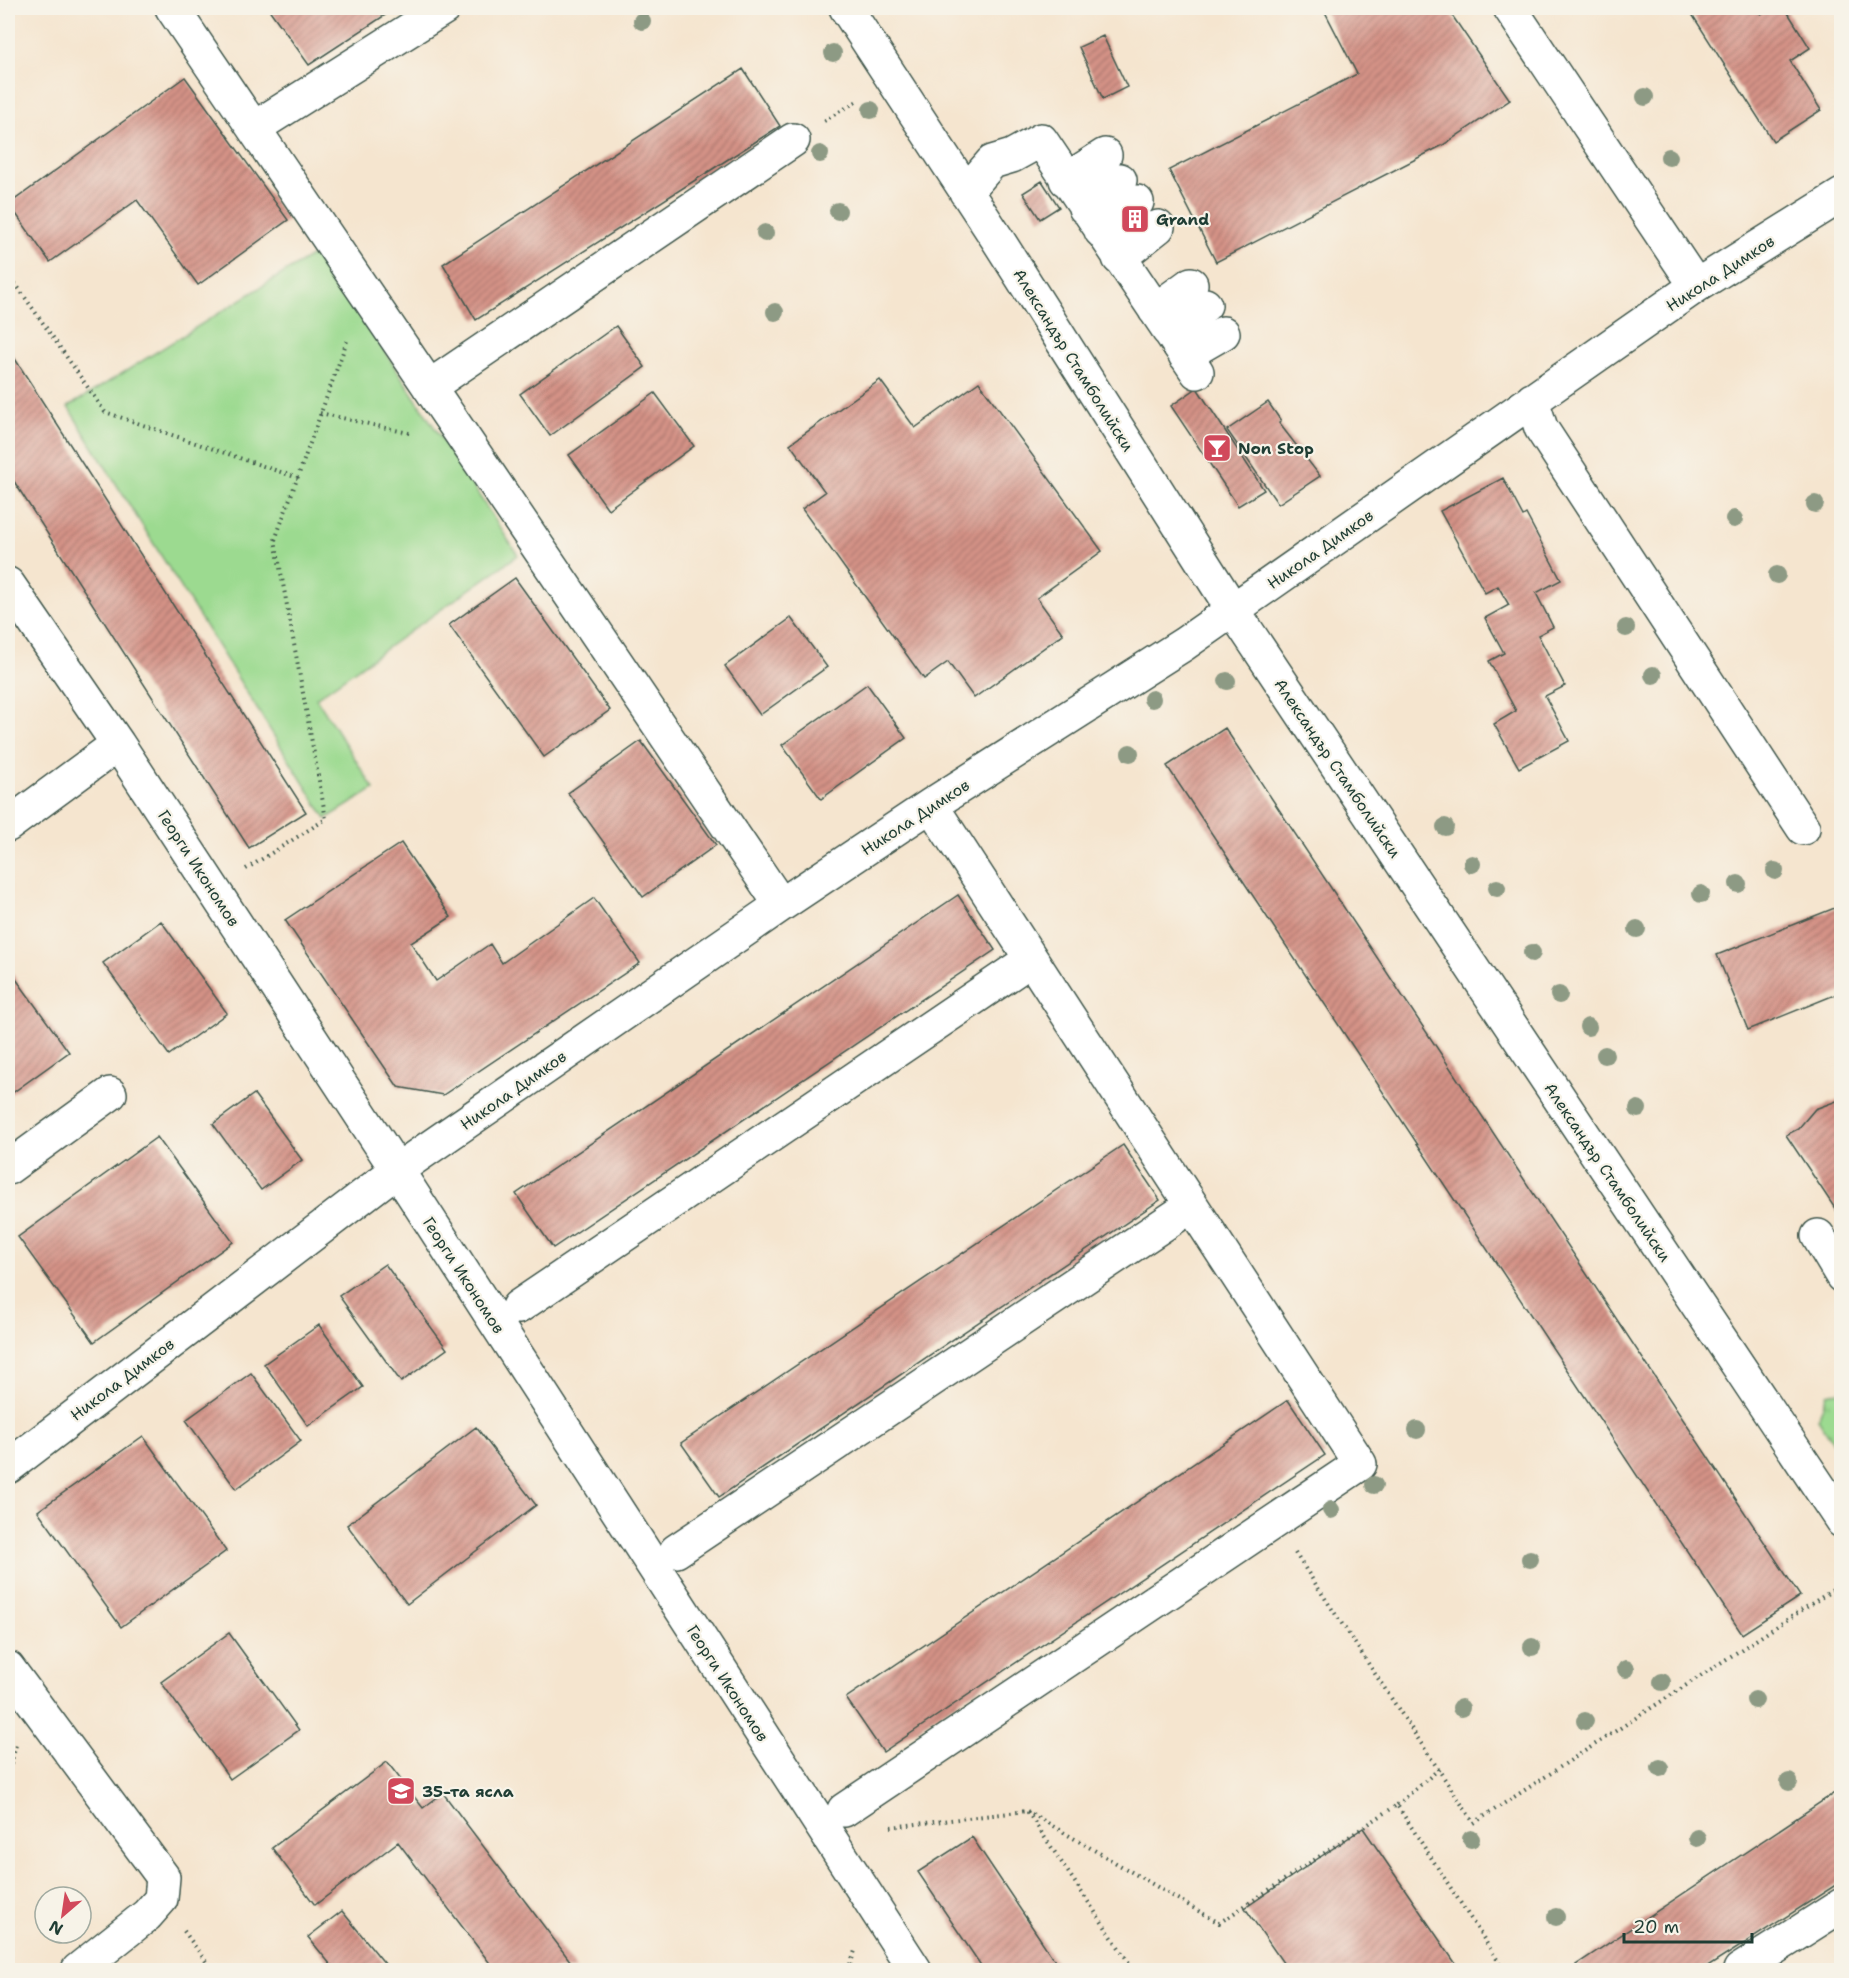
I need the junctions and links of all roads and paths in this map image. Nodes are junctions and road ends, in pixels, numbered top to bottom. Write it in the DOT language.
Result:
graph roads {
  1 [pos="172,8"];
  2 [pos="444,8"];
  3 [pos="846,8"];
  4 [pos="1510,8"];
  5 [pos="892,79"];
  6 [pos="254,128"];
  7 [pos="793,140"];
  8 [pos="1066,180"];
  9 [pos="966,192"];
  10 [pos="1842,195"];
  11 [pos="1093,220"];
  12 [pos="1158,227"];
  13 [pos="1119,258"];
  14 [pos="8,273"];
  15 [pos="1696,286"];
  16 [pos="364,292"];
  17 [pos="1198,294"];
  18 [pos="1223,333"];
  19 [pos="1176,342"];
  20 [pos="429,387"];
  21 [pos="1532,400"];
  22 [pos="320,413"];
  23 [pos="470,447"];
  24 [pos="298,478"];
  25 [pos="8,584"];
  26 [pos="1233,610"];
  27 [pos="118,744"];
  28 [pos="931,805"];
  29 [pos="8,825"];
  30 [pos="1803,828"];
  31 [pos="212,890"];
  32 [pos="781,905"];
  33 [pos="1030,960"];
  34 [pos="110,1094"];
  35 [pos="8,1168"];
  36 [pos="397,1170"];
  37 [pos="1191,1206"];
  38 [pos="1818,1236"];
  39 [pos="1842,1276"];
  40 [pos="518,1307"];
  41 [pos="8,1467"];
  42 [pos="1275,1521"];
  43 [pos="1842,1521"];
  44 [pos="676,1551"];
  45 [pos="1842,1584"];
  46 [pos="8,1668"];
  47 [pos="1439,1769"];
  48 [pos="1397,1805"];
  49 [pos="844,1810"];
  50 [pos="1027,1811"];
  51 [pos="881,1829"];
  52 [pos="162,1888"];
  53 [pos="1842,1905"];
  54 [pos="78,1971"];
  55 [pos="212,1971"];
  56 [pos="915,1971"];
  57 [pos="1134,1971"];
  58 [pos="1504,1971"];
  59 [pos="1740,1971"];
  1 -- 6 [label="street"];
  2 -- 6 [label="street"];
  3 -- 5 [label="street, Александър Стамболийски"];
  4 -- 15 [label="street"];
  5 -- 7 [label="path"];
  5 -- 9 [label="street, Александър Стамболийски"];
  6 -- 16 [label="street"];
  7 -- 20 [label="street"];
  8 -- 9 [label="street"];
  8 -- 11 [label="street"];
  8 -- 11 [label="street"];
  9 -- 26 [label="street, Александър Стамболийски"];
  10 -- 15 [label="street, Никола Димков"];
  11 -- 13 [label="street"];
  12 -- 13 [label="street"];
  13 -- 19 [label="street"];
  14 -- 24 [label="path"];
  15 -- 21 [label="street, Никола Димков"];
  16 -- 20 [label="street"];
  16 -- 22 [label="path"];
  17 -- 19 [label="street"];
  18 -- 19 [label="street"];
  20 -- 23 [label="street"];
  21 -- 26 [label="street, Никола Димков"];
  21 -- 30 [label="street"];
  22 -- 23 [label="path"];
  22 -- 24 [label="path"];
  23 -- 32 [label="street"];
  24 -- 31 [label="path"];
  25 -- 27 [label="street, Георги Икономов"];
  26 -- 28 [label="street, Никола Димков"];
  26 -- 43 [label="street, Александър Стамболийски"];
  27 -- 29 [label="street"];
  27 -- 31 [label="street, Георги Икономов"];
  28 -- 32 [label="street, Никола Димков"];
  28 -- 33 [label="street"];
  31 -- 36 [label="street, Георги Икономов"];
  32 -- 36 [label="street, Никола Димков"];
  33 -- 37 [label="street"];
  33 -- 40 [label="street"];
  34 -- 35 [label="street"];
  36 -- 41 [label="street, Никола Димков"];
  36 -- 56 [label="street, Георги Икономов"];
  37 -- 42 [label="street"];
  37 -- 44 [label="street"];
  38 -- 39 [label="street"];
  42 -- 47 [label="path"];
  42 -- 49 [label="street"];
  45 -- 47 [label="path"];
  46 -- 52 [label="street"];
  47 -- 48 [label="path"];
  48 -- 50 [label="path"];
  48 -- 58 [label="path"];
  50 -- 51 [label="path"];
  50 -- 57 [label="path"];
  52 -- 54 [label="street"];
  52 -- 55 [label="path"];
  53 -- 59 [label="street"];
}
